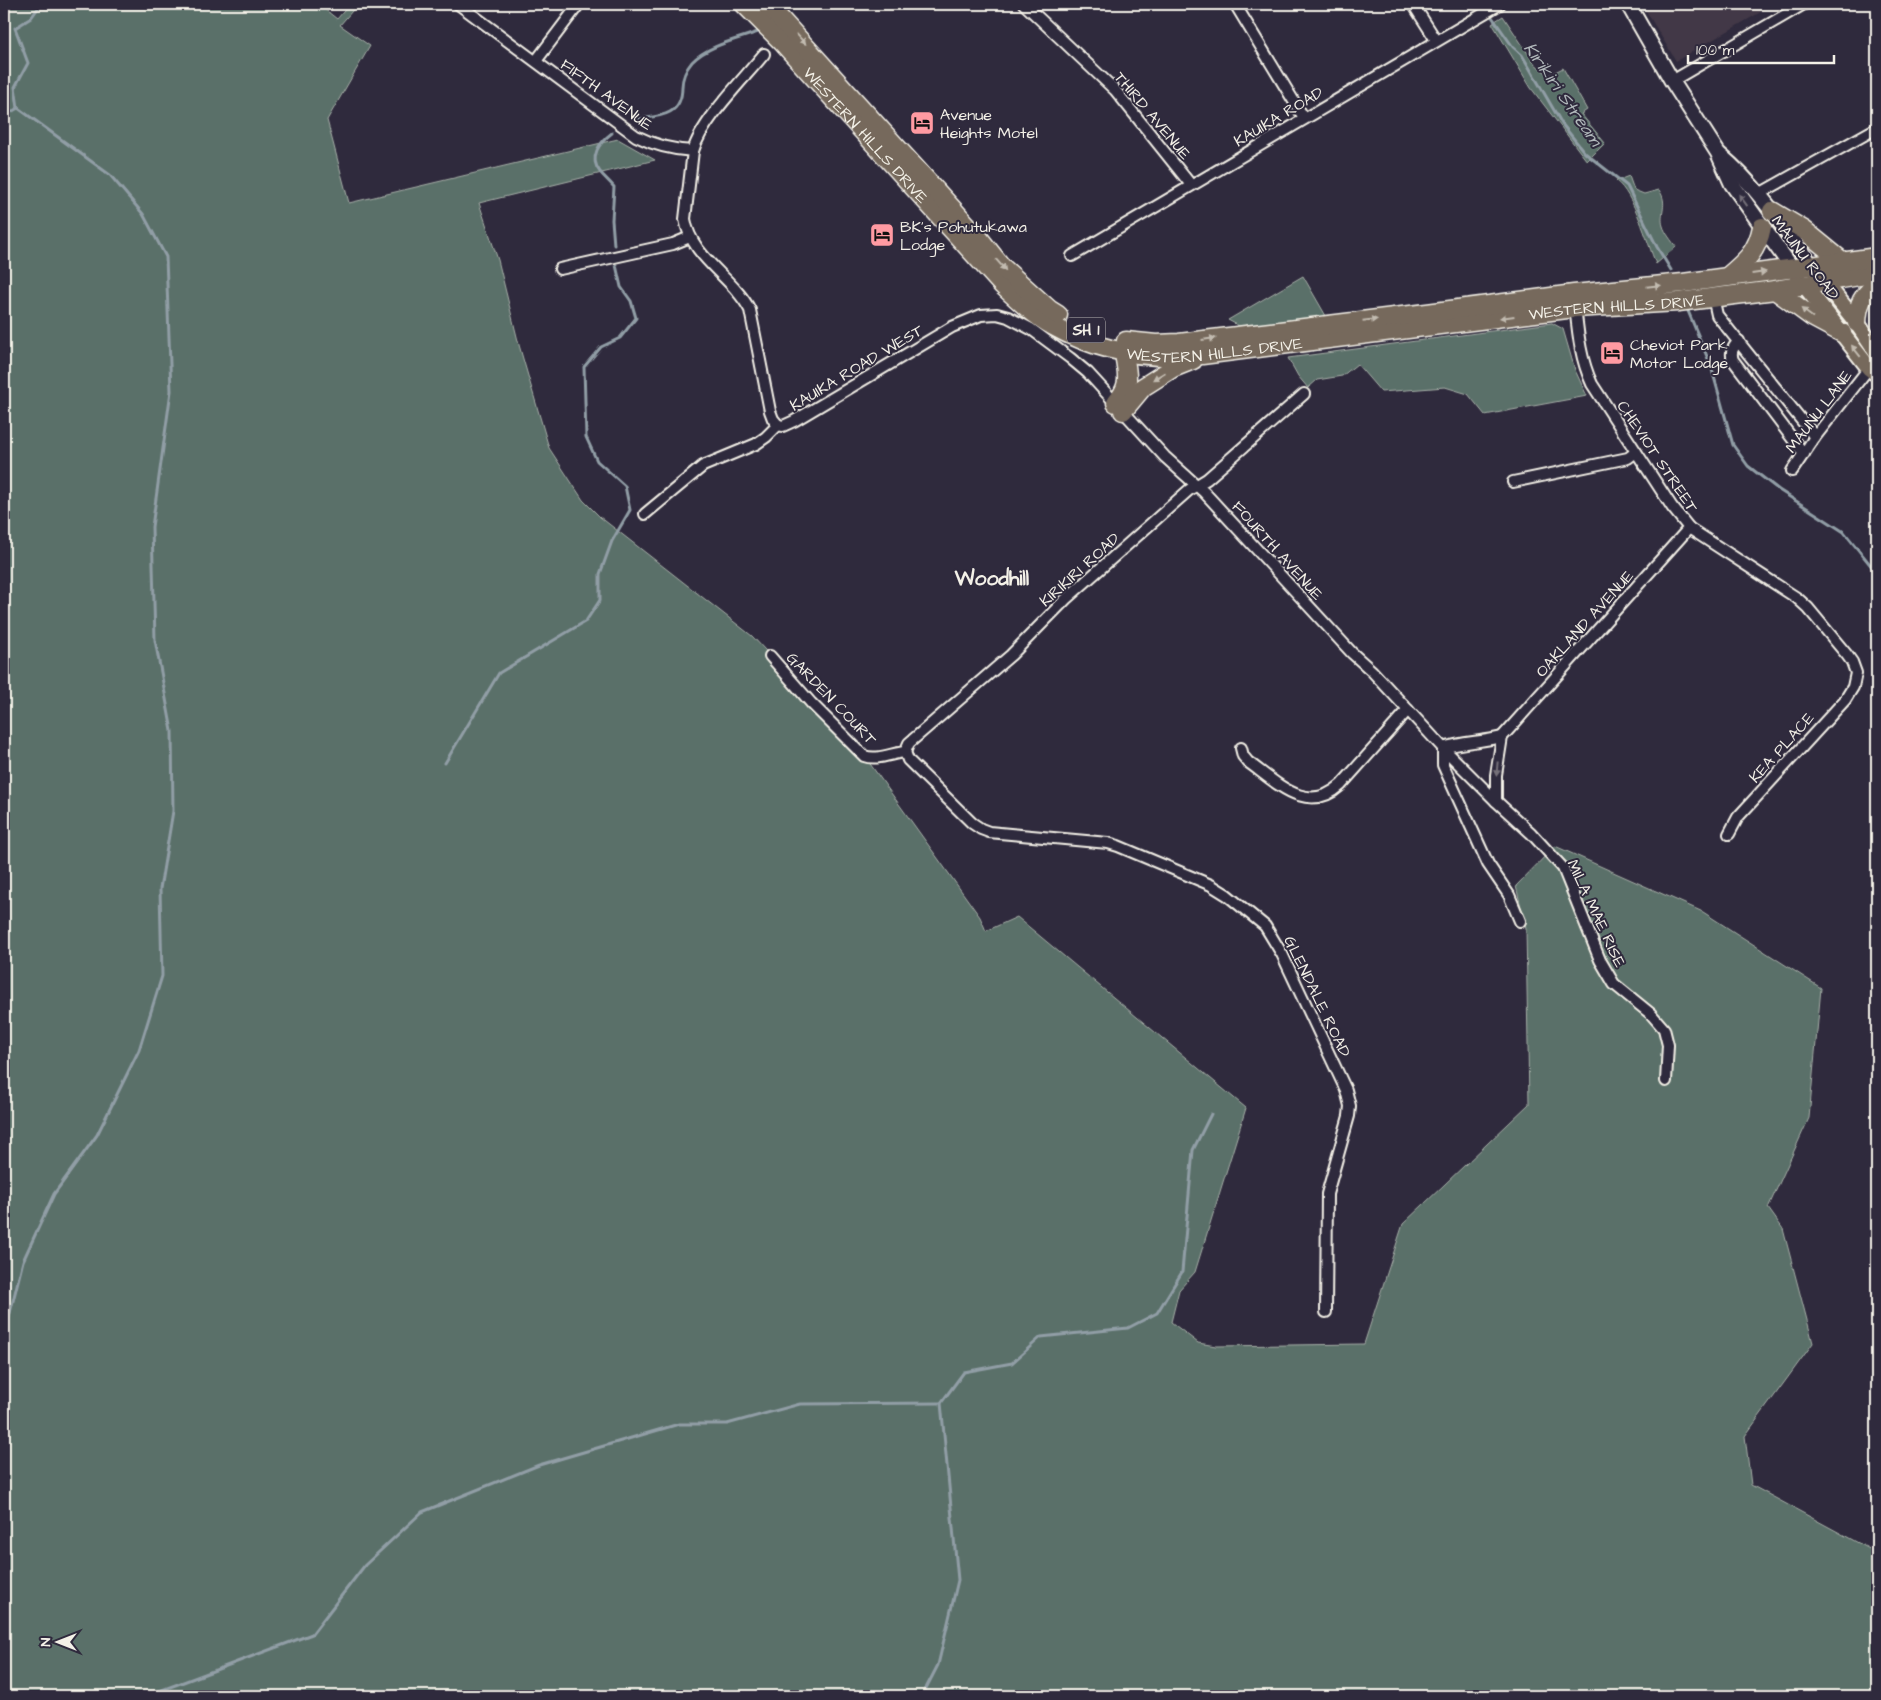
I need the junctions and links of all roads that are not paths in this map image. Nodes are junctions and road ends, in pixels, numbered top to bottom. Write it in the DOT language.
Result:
graph roads {
  1 [pos="458,4"];
  2 [pos="579,4"];
  3 [pos="744,4"];
  4 [pos="767,4"];
  5 [pos="1024,4"];
  6 [pos="1235,4"];
  7 [pos="1413,4"];
  8 [pos="1500,4"];
  9 [pos="1628,4"];
  10 [pos="1804,4"];
  11 [pos="1436,40"];
  12 [pos="764,54"];
  13 [pos="536,61"];
  14 [pos="1672,80"];
  15 [pos="1304,118"];
  16 [pos="1877,128"];
  17 [pos="693,151"];
  18 [pos="1718,153"];
  19 [pos="1191,185"];
  20 [pos="1759,194"];
  21 [pos="1772,211"];
  22 [pos="1762,227"];
  23 [pos="690,237"];
  24 [pos="1072,256"];
  25 [pos="1877,257"];
  26 [pos="1842,260"];
  27 [pos="1811,265"];
  28 [pos="1792,268"];
  29 [pos="560,269"];
  30 [pos="1877,273"];
  31 [pos="1726,277"];
  32 [pos="1824,282"];
  33 [pos="1877,283"];
  34 [pos="1804,285"];
  35 [pos="1775,290"];
  36 [pos="1712,297"];
  37 [pos="1575,301"];
  38 [pos="987,314"];
  39 [pos="1428,320"];
  40 [pos="1857,323"];
  41 [pos="1842,333"];
  42 [pos="1739,341"];
  43 [pos="1124,353"];
  44 [pos="1877,353"];
  45 [pos="1202,355"];
  46 [pos="1873,371"];
  47 [pos="1304,394"];
  48 [pos="1119,407"];
  49 [pos="778,424"];
  50 [pos="1815,438"];
  51 [pos="1636,452"];
  52 [pos="1804,454"];
  53 [pos="1792,471"];
  54 [pos="1513,482"];
  55 [pos="1196,486"];
  56 [pos="645,514"];
  57 [pos="1689,528"];
  58 [pos="770,656"];
  59 [pos="1856,680"];
  60 [pos="1408,710"];
  61 [pos="1502,738"];
  62 [pos="1240,748"];
  63 [pos="1443,748"];
  64 [pos="905,752"];
  65 [pos="1496,801"];
  66 [pos="1530,833"];
  67 [pos="1729,834"];
  68 [pos="1520,920"];
  69 [pos="1666,1081"];
  70 [pos="1326,1312"];
  1 -- 13 [label="street, FIFTH AVENUE"];
  2 -- 13 [label="street, FIFTH AVENUE"];
  3 -- 43 [label="highway, WESTERN HILLS DRIVE / SH 1"];
  4 -- 39 [label="highway, WESTERN HILLS DRIVE / SH 1, one-way"];
  5 -- 19 [label="street, THIRD AVENUE"];
  6 -- 15 [label="street"];
  7 -- 11 [label="street"];
  8 -- 11 [label="street, KAUIKA ROAD"];
  9 -- 14 [label="main road, MAUNU ROAD"];
  10 -- 14 [label="street"];
  11 -- 15 [label="street, KAUIKA ROAD"];
  12 -- 17 [label="street"];
  13 -- 17 [label="street, FIFTH AVENUE"];
  14 -- 18 [label="main road, MAUNU ROAD"];
  15 -- 19 [label="street, KAUIKA ROAD"];
  16 -- 20 [label="street"];
  17 -- 23 [label="street"];
  18 -- 20 [label="main road, MAUNU ROAD"];
  22 -- 18 [label="main road, MAUNU ROAD, one-way"];
  19 -- 24 [label="street, KAUIKA ROAD"];
  20 -- 21 [label="main road, MAUNU ROAD"];
  21 -- 26 [label="highway"];
  21 -- 27 [label="main road, MAUNU ROAD"];
  22 -- 28 [label="main road, MAUNU ROAD"];
  22 -- 31 [label="highway"];
  23 -- 29 [label="street"];
  23 -- 49 [label="street"];
  25 -- 26 [label="highway, SH 1"];
  26 -- 27 [label="highway, SH 1"];
  27 -- 28 [label="highway, WESTERN HILLS DRIVE / SH 1"];
  27 -- 32 [label="main road, MAUNU ROAD"];
  31 -- 28 [label="highway, WESTERN HILLS DRIVE / SH 1, one-way"];
  28 -- 34 [label="main road, MAUNU ROAD"];
  30 -- 32 [label="highway, SH 1"];
  37 -- 31 [label="highway, WESTERN HILLS DRIVE / SH 1, one-way"];
  32 -- 34 [label="highway, WESTERN HILLS DRIVE / SH 1"];
  32 -- 40 [label="main road, MAUNU ROAD"];
  33 -- 40 [label="highway"];
  34 -- 35 [label="highway, WESTERN HILLS DRIVE / SH 1"];
  34 -- 41 [label="main road, MAUNU ROAD"];
  35 -- 36 [label="highway, WESTERN HILLS DRIVE / SH 1"];
  41 -- 35 [label="highway, one-way"];
  36 -- 37 [label="highway, WESTERN HILLS DRIVE / SH 1"];
  36 -- 42 [label="street"];
  37 -- 39 [label="highway, WESTERN HILLS DRIVE / SH 1"];
  37 -- 51 [label="street, CHEVIOT STREET"];
  38 -- 48 [label="street, FOURTH AVENUE"];
  38 -- 49 [label="street, KAUIKA ROAD WEST"];
  39 -- 45 [label="highway, WESTERN HILLS DRIVE / SH 1"];
  40 -- 44 [label="main road, MAUNU ROAD"];
  46 -- 41 [label="main road, MAUNU ROAD, one-way"];
  42 -- 50 [label="street"];
  42 -- 52 [label="street"];
  43 -- 45 [label="highway, WESTERN HILLS DRIVE / SH 1"];
  43 -- 48 [label="highway"];
  45 -- 48 [label="highway, one-way"];
  46 -- 50 [label="street, MAUNU LANE"];
  47 -- 55 [label="street, KIRIKIRI ROAD"];
  48 -- 55 [label="street, FOURTH AVENUE"];
  49 -- 56 [label="street, KAUIKA ROAD WEST"];
  50 -- 52 [label="street, MAUNU LANE"];
  51 -- 54 [label="street"];
  51 -- 57 [label="street, CHEVIOT STREET"];
  52 -- 53 [label="street, MAUNU LANE"];
  55 -- 60 [label="street, FOURTH AVENUE"];
  55 -- 64 [label="street, KIRIKIRI ROAD"];
  57 -- 59 [label="street, CHEVIOT STREET"];
  57 -- 61 [label="street, OAKLAND AVENUE"];
  58 -- 64 [label="street, GARDEN COURT"];
  59 -- 67 [label="street, KEA PLACE"];
  60 -- 62 [label="street"];
  60 -- 63 [label="street, FOURTH AVENUE"];
  61 -- 63 [label="street"];
  61 -- 65 [label="street, one-way"];
  63 -- 65 [label="street, FOURTH AVENUE"];
  63 -- 68 [label="street"];
  64 -- 70 [label="street, GLENDALE ROAD"];
  65 -- 66 [label="street, FOURTH AVENUE"];
  66 -- 69 [label="street, MILA MAE RISE"];
}
